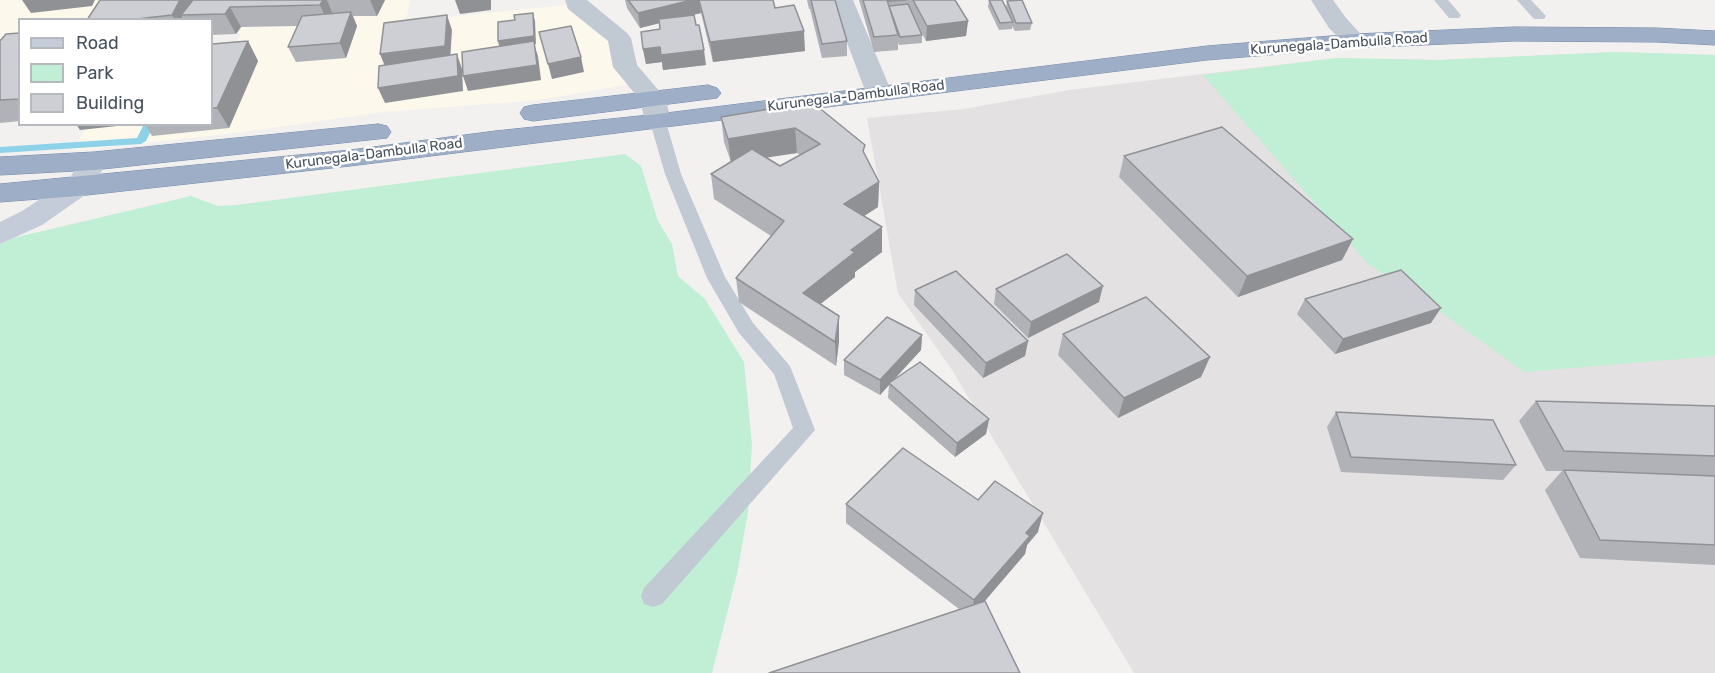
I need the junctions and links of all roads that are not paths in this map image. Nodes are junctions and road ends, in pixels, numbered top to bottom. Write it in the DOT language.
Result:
graph roads {
  1 [pos="576,0"];
  2 [pos="842,0"];
  3 [pos="1322,0"];
  4 [pos="1448,8"];
  5 [pos="1531,8"];
  6 [pos="1715,20"];
  7 [pos="1346,32"];
  8 [pos="1715,38"];
  9 [pos="875,84"];
  10 [pos="655,111"];
  11 [pos="94,161"];
  12 [pos="0,166"];
  13 [pos="78,187"];
  14 [pos="0,193"];
  15 [pos="0,234"];
  16 [pos="653,596"];
  1 -- 10 [label="street"];
  2 -- 9 [label="street"];
  3 -- 7 [label="street"];
  4 -- 5 [label="highway, Kurunegala-Dambulla Road"];
  4 -- 7 [label="highway, Kurunegala-Dambulla Road"];
  5 -- 6 [label="highway, Kurunegala-Dambulla Road"];
  7 -- 8 [label="highway, Kurunegala-Dambulla Road"];
  7 -- 9 [label="highway, Kurunegala-Dambulla Road"];
  9 -- 10 [label="highway, Kurunegala-Dambulla Road"];
  10 -- 11 [label="highway, Kurunegala-Dambulla Road"];
  10 -- 13 [label="highway, Kurunegala-Dambulla Road"];
  10 -- 16 [label="lane"];
  11 -- 12 [label="highway, Kurunegala-Dambulla Road"];
  11 -- 13 [label="main road"];
  13 -- 14 [label="highway, Kurunegala-Dambulla Road"];
  13 -- 15 [label="main road"];
}
